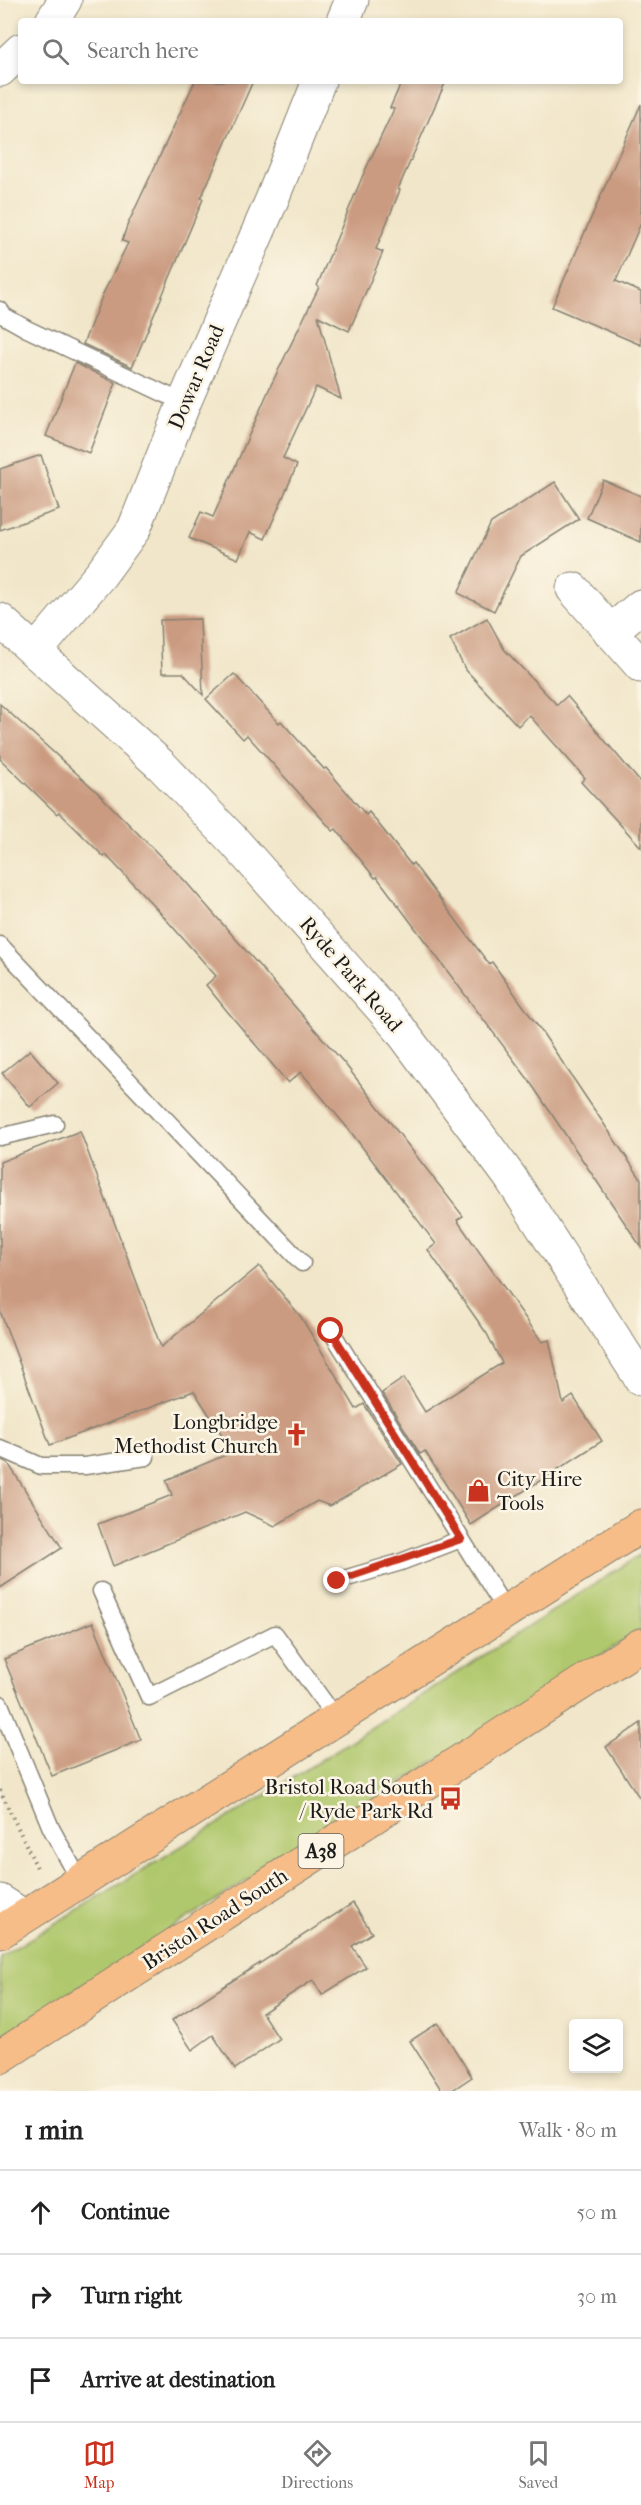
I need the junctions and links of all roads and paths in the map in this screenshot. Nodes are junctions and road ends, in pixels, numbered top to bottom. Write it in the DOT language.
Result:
graph roads {
  1 [pos="65,0"];
  2 [pos="352,0"];
  3 [pos="54,18"];
  4 [pos="344,18"];
  5 [pos="18,53"];
  6 [pos="0,70"];
  7 [pos="318,84"];
  8 [pos="0,310"];
  9 [pos="184,402"];
  10 [pos="573,588"];
  11 [pos="641,606"];
  12 [pos="0,620"];
  13 [pos="610,632"];
  14 [pos="36,651"];
  15 [pos="641,666"];
  16 [pos="0,945"];
  17 [pos="55,1124"];
  18 [pos="0,1137"];
  19 [pos="302,1263"];
  20 [pos="331,1331"];
  21 [pos="641,1379"];
  22 [pos="0,1448"];
  23 [pos="146,1457"];
  24 [pos="641,1527"];
  25 [pos="461,1539"];
  26 [pos="337,1581"];
  27 [pos="101,1591"];
  28 [pos="507,1612"];
  29 [pos="641,1645"];
  30 [pos="0,1704"];
  31 [pos="337,1720"];
  32 [pos="0,1790"];
  33 [pos="80,1881"];
  34 [pos="52,1899"];
  35 [pos="8,1916"];
  36 [pos="0,2057"];
  1 -- 3 [label="street"];
  2 -- 4 [label="street"];
  5 -- 6 [label="street"];
  7 -- 9 [label="street, Dowar Road"];
  8 -- 9 [label="lane"];
  9 -- 14 [label="street, Dowar Road"];
  10 -- 13 [label="street"];
  11 -- 13 [label="street"];
  12 -- 14 [label="street, Ryde Park Road"];
  13 -- 15 [label="street"];
  14 -- 21 [label="street, Ryde Park Road"];
  16 -- 19 [label="lane"];
  17 -- 18 [label="lane"];
  20 -- 25 [label="lane"];
  22 -- 23 [label="lane"];
  24 -- 28 [label="highway"];
  25 -- 26 [label="lane"];
  25 -- 28 [label="lane"];
  27 -- 31 [label="lane"];
  28 -- 31 [label="highway"];
  29 -- 36 [label="highway, Bristol Road South / A38"];
  30 -- 33 [label="lane"];
  31 -- 33 [label="highway"];
  32 -- 34 [label="path"];
  33 -- 34 [label="highway"];
  34 -- 35 [label="highway"];
}
